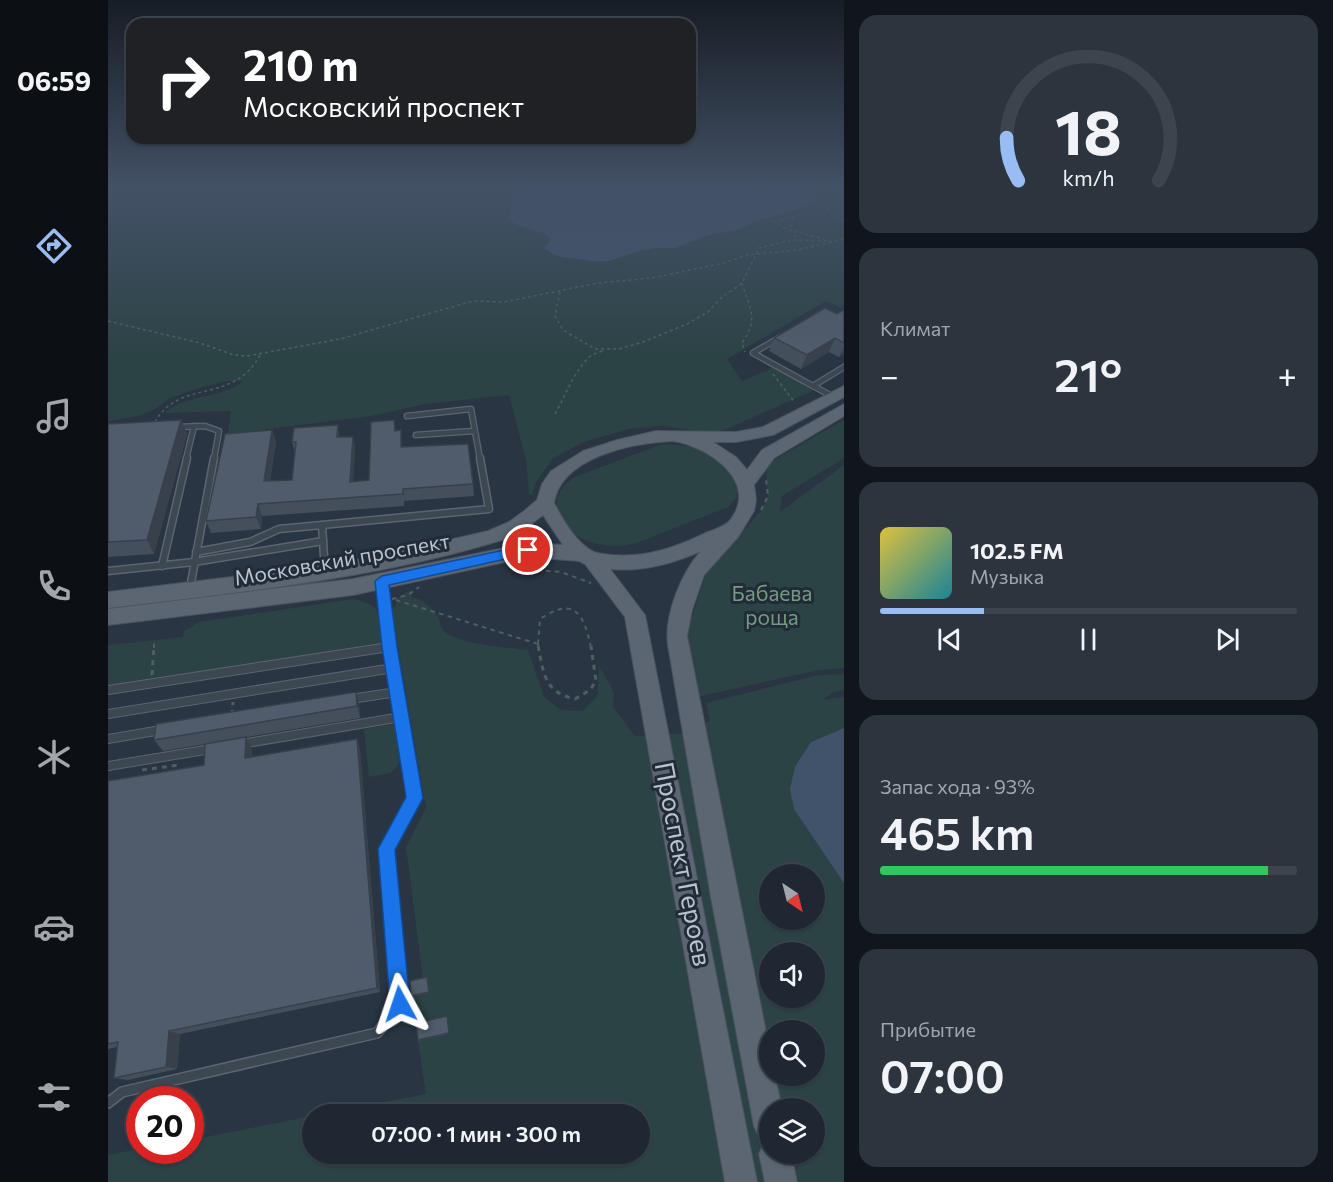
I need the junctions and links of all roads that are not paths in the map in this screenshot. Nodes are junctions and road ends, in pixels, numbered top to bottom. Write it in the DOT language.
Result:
graph roads {
  1 [pos="789,332"];
  2 [pos="844,367"];
  3 [pos="813,386"];
  4 [pos="841,399"];
  5 [pos="407,416"];
  6 [pos="194,426"];
  7 [pos="154,429"];
  8 [pos="474,431"];
  9 [pos="416,435"];
  10 [pos="683,437"];
  11 [pos="746,483"];
  12 [pos="544,503"];
  13 [pos="322,525"];
  14 [pos="735,527"];
  15 [pos="323,541"];
  16 [pos="196,552"];
  17 [pos="588,557"];
  18 [pos="194,562"];
  19 [pos="162,566"];
  20 [pos="108,571"];
  21 [pos="325,572"];
  22 [pos="382,581"];
  23 [pos="189,591"];
  24 [pos="108,600"];
  25 [pos="108,617"];
  26 [pos="389,647"];
  27 [pos="393,669"];
  28 [pos="108,690"];
  29 [pos="397,692"];
  30 [pos="338,701"];
  31 [pos="108,714"];
  32 [pos="401,717"];
  33 [pos="167,729"];
  34 [pos="108,739"];
  35 [pos="232,746"];
  36 [pos="220,747"];
  37 [pos="108,766"];
  38 [pos="764,1098"];
  39 [pos="108,1103"];
  40 [pos="777,1164"];
  41 [pos="741,1182"];
  42 [pos="781,1182"];
  1 -- 3 [label="lane"];
  2 -- 3 [label="lane"];
  3 -- 4 [label="lane"];
  4 -- 10 [label="main road"];
  4 -- 11 [label="main road"];
  5 -- 8 [label="lane"];
  6 -- 7 [label="lane"];
  6 -- 16 [label="lane"];
  6 -- 19 [label="lane"];
  8 -- 9 [label="lane"];
  8 -- 13 [label="lane"];
  10 -- 11 [label="main road"];
  10 -- 12 [label="main road"];
  11 -- 14 [label="main road"];
  12 -- 17 [label="main road"];
  12 -- 21 [label="main road, Московский проспект"];
  13 -- 15 [label="lane"];
  13 -- 16 [label="lane"];
  14 -- 17 [label="main road"];
  14 -- 38 [label="main road, Проспект Героев"];
  15 -- 18 [label="lane"];
  15 -- 21 [label="lane"];
  16 -- 18 [label="lane"];
  17 -- 22 [label="main road, Московский проспект"];
  17 -- 41 [label="main road, Проспект Героев"];
  18 -- 19 [label="lane"];
  18 -- 23 [label="lane"];
  19 -- 20 [label="lane"];
  21 -- 23 [label="main road, Московский проспект"];
  22 -- 25 [label="main road, Московский проспект"];
  22 -- 26 [label="lane"];
  23 -- 24 [label="main road, Московский проспект"];
  26 -- 27 [label="lane"];
  26 -- 28 [label="lane"];
  27 -- 29 [label="lane"];
  27 -- 31 [label="lane"];
  29 -- 30 [label="lane"];
  29 -- 32 [label="lane"];
  32 -- 35 [label="lane"];
  32 -- 39 [label="lane"];
  33 -- 34 [label="lane"];
  36 -- 37 [label="lane"];
  40 -- 42 [label="main road"];
}
